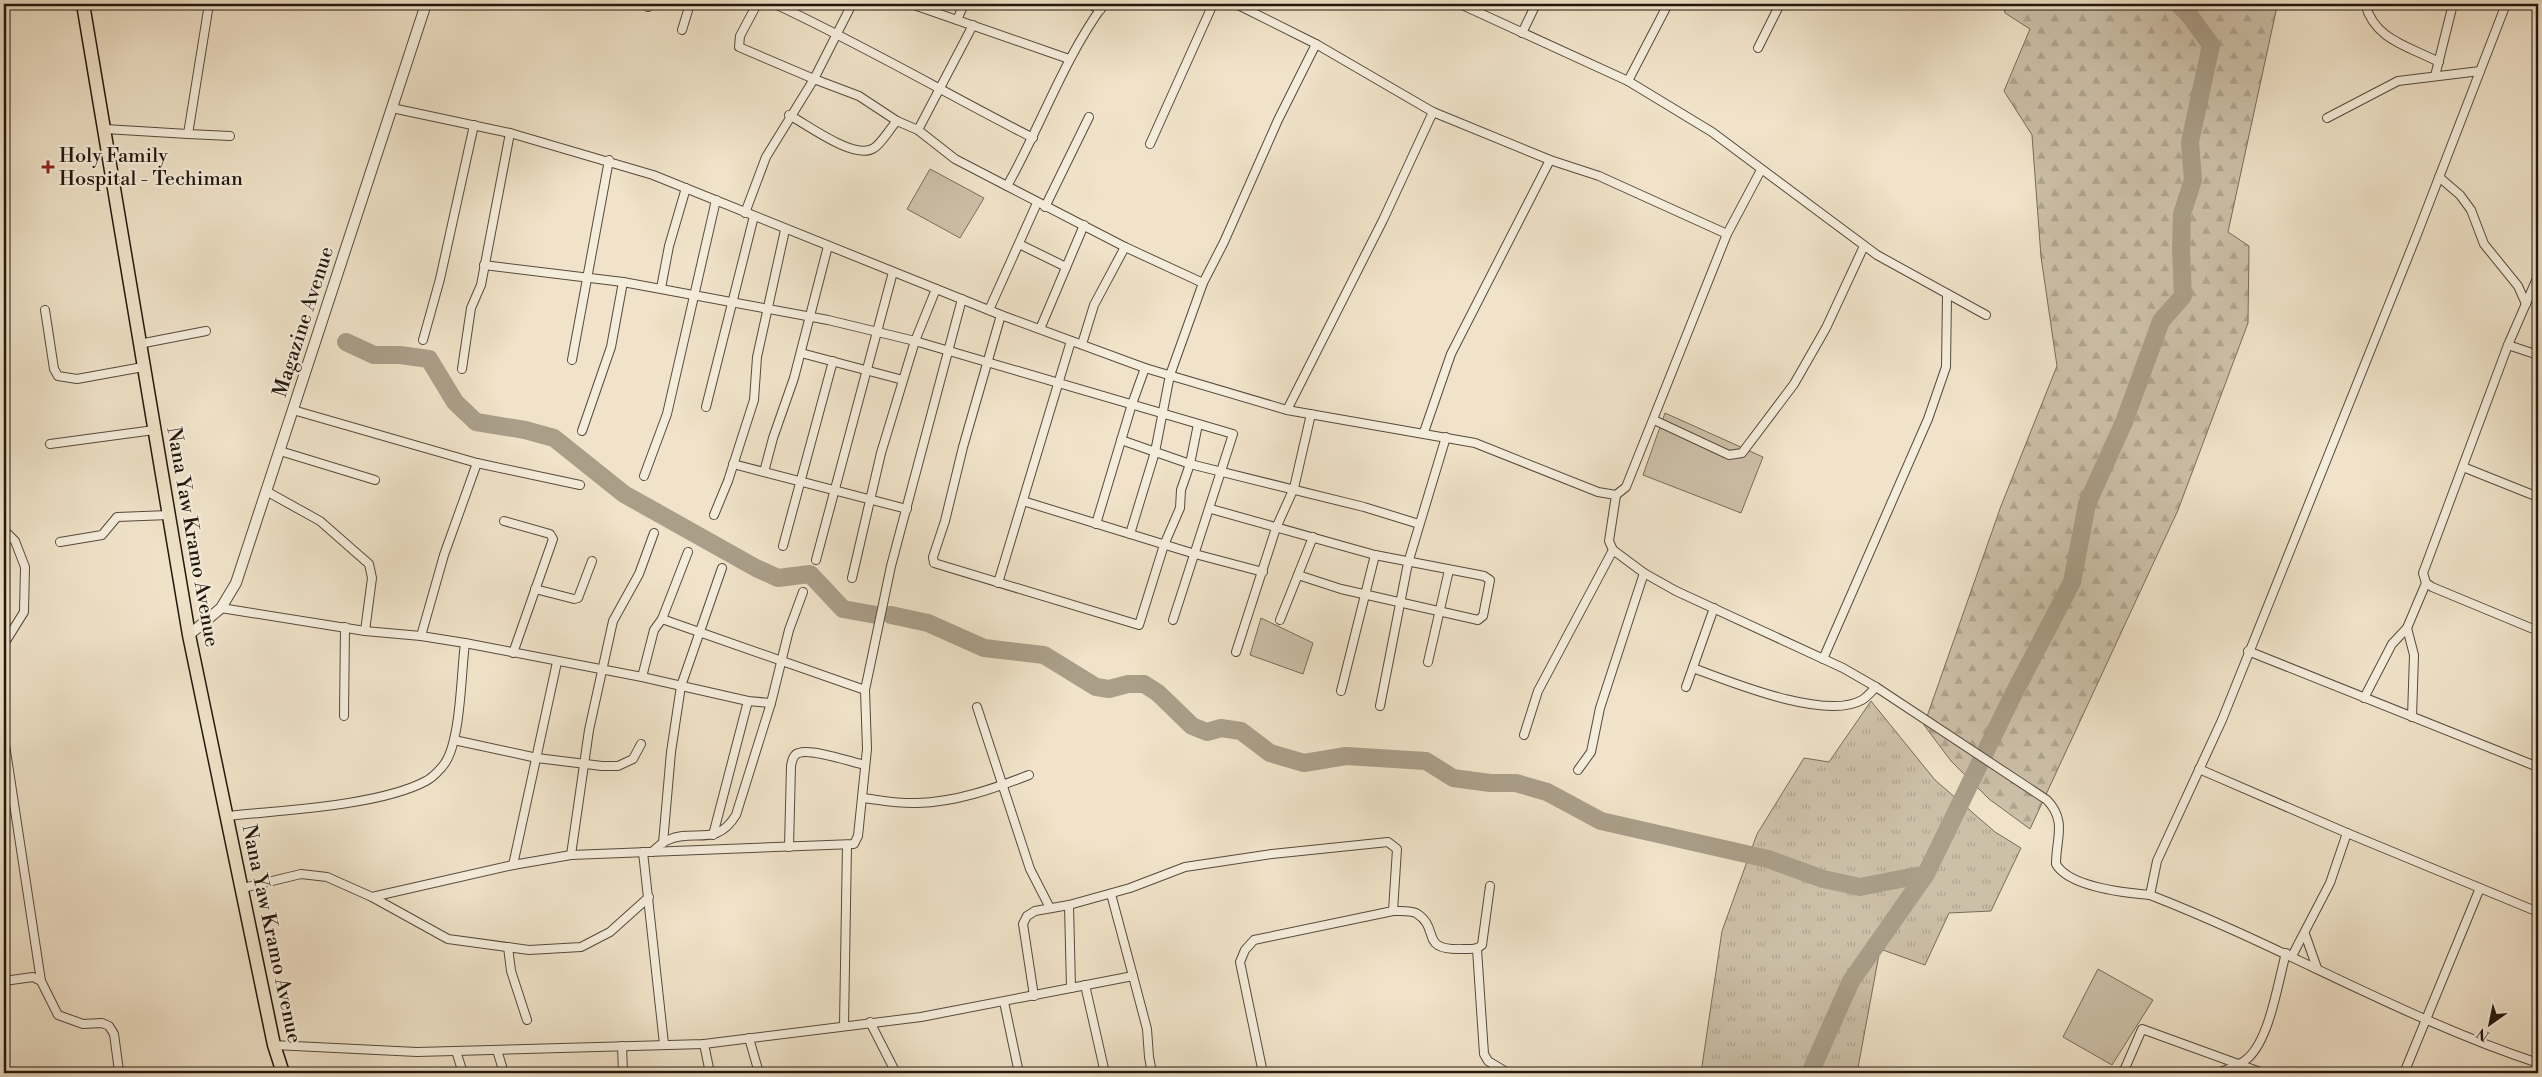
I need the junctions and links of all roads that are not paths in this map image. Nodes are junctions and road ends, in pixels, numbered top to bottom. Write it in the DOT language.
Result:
graph roads {
  1 [pos="83,4"];
  2 [pos="209,4"];
  3 [pos="426,4"];
  4 [pos="690,4"];
  5 [pos="757,4"];
  6 [pos="776,4"];
  7 [pos="852,4"];
  8 [pos="911,4"];
  9 [pos="964,4"];
  10 [pos="1088,4"];
  11 [pos="1213,4"];
  12 [pos="1236,4"];
  13 [pos="1460,4"];
  14 [pos="1536,4"];
  15 [pos="1668,4"];
  16 [pos="1780,4"];
  17 [pos="2366,4"];
  18 [pos="2453,4"];
  19 [pos="2506,4"];
  20 [pos="1102,6"];
  21 [pos="957,20"];
  22 [pos="973,25"];
  23 [pos="682,30"];
  24 [pos="838,33"];
  25 [pos="1522,33"];
  26 [pos="1316,44"];
  27 [pos="1758,48"];
  28 [pos="1069,59"];
  29 [pos="2439,62"];
  30 [pos="2480,71"];
  31 [pos="2435,76"];
  32 [pos="814,79"];
  33 [pos="1628,81"];
  34 [pos="939,90"];
  35 [pos="392,108"];
  36 [pos="1433,112"];
  37 [pos="789,115"];
  38 [pos="1088,117"];
  39 [pos="2327,118"];
  40 [pos="896,121"];
  41 [pos="474,125"];
  42 [pos="105,129"];
  43 [pos="918,130"];
  44 [pos="510,133"];
  45 [pos="188,134"];
  46 [pos="230,136"];
  47 [pos="1033,138"];
  48 [pos="1150,144"];
  49 [pos="609,160"];
  50 [pos="1550,160"];
  51 [pos="1761,170"];
  52 [pos="2439,176"];
  53 [pos="1006,186"];
  54 [pos="686,188"];
  55 [pos="716,200"];
  56 [pos="1037,203"];
  57 [pos="1045,207"];
  58 [pos="745,213"];
  59 [pos="754,216"];
  60 [pos="1084,225"];
  61 [pos="785,230"];
  62 [pos="1727,234"];
  63 [pos="1018,244"];
  64 [pos="828,246"];
  65 [pos="1864,246"];
  66 [pos="1125,247"];
  67 [pos="484,265"];
  68 [pos="1066,267"];
  69 [pos="893,272"];
  70 [pos="589,276"];
  71 [pos="2538,276"];
  72 [pos="623,282"];
  73 [pos="1203,283"];
  74 [pos="661,288"];
  75 [pos="936,289"];
  76 [pos="1947,294"];
  77 [pos="695,296"];
  78 [pos="962,299"];
  79 [pos="731,304"];
  80 [pos="2526,304"];
  81 [pos="45,310"];
  82 [pos="766,310"];
  83 [pos="989,310"];
  84 [pos="1001,315"];
  85 [pos="1986,315"];
  86 [pos="810,317"];
  87 [pos="1040,329"];
  88 [pos="206,331"];
  89 [pos="877,332"];
  90 [pos="423,340"];
  91 [pos="1071,340"];
  92 [pos="915,341"];
  93 [pos="139,344"];
  94 [pos="1082,344"];
  95 [pos="2508,345"];
  96 [pos="948,352"];
  97 [pos="801,353"];
  98 [pos="2538,355"];
  99 [pos="572,360"];
  100 [pos="833,361"];
  101 [pos="987,362"];
  102 [pos="143,367"];
  103 [pos="1145,368"];
  104 [pos="462,369"];
  105 [pos="868,370"];
  106 [pos="1170,375"];
  107 [pos="903,380"];
  108 [pos="1058,384"];
  109 [pos="1132,404"];
  110 [pos="706,407"];
  111 [pos="293,410"];
  112 [pos="1287,410"];
  113 [pos="1164,413"];
  114 [pos="1311,414"];
  115 [pos="1654,420"];
  116 [pos="1198,424"];
  117 [pos="154,430"];
  118 [pos="582,431"];
  119 [pos="1424,432"];
  120 [pos="1446,437"];
  121 [pos="1121,440"];
  122 [pos="50,444"];
  123 [pos="280,451"];
  124 [pos="1155,452"];
  125 [pos="477,462"];
  126 [pos="733,464"];
  127 [pos="1190,464"];
  128 [pos="2462,468"];
  129 [pos="1223,470"];
  130 [pos="764,472"];
  131 [pos="644,476"];
  132 [pos="374,480"];
  133 [pos="801,482"];
  134 [pos="580,485"];
  135 [pos="1294,488"];
  136 [pos="834,490"];
  137 [pos="266,492"];
  138 [pos="1616,495"];
  139 [pos="2538,497"];
  140 [pos="871,499"];
  141 [pos="1023,502"];
  142 [pos="907,509"];
  143 [pos="1211,509"];
  144 [pos="169,515"];
  145 [pos="714,515"];
  146 [pos="504,521"];
  147 [pos="1096,524"];
  148 [pos="1419,524"];
  149 [pos="1276,528"];
  150 [pos="4,530"];
  151 [pos="654,534"];
  152 [pos="1130,534"];
  153 [pos="1313,538"];
  154 [pos="60,542"];
  155 [pos="1164,545"];
  156 [pos="783,546"];
  157 [pos="1612,550"];
  158 [pos="688,552"];
  159 [pos="1195,554"];
  160 [pos="1375,555"];
  161 [pos="816,560"];
  162 [pos="592,562"];
  163 [pos="1408,563"];
  164 [pos="722,568"];
  165 [pos="1449,570"];
  166 [pos="1263,572"];
  167 [pos="1644,573"];
  168 [pos="1298,575"];
  169 [pos="852,578"];
  170 [pos="998,583"];
  171 [pos="2426,583"];
  172 [pos="535,589"];
  173 [pos="803,592"];
  174 [pos="1366,593"];
  175 [pos="1399,601"];
  176 [pos="221,608"];
  177 [pos="1714,608"];
  178 [pos="1441,611"];
  179 [pos="662,619"];
  180 [pos="1173,620"];
  181 [pos="1280,620"];
  182 [pos="344,627"];
  183 [pos="2408,628"];
  184 [pos="365,630"];
  185 [pos="2538,631"];
  186 [pos="701,632"];
  187 [pos="189,635"];
  188 [pos="421,636"];
  189 [pos="465,643"];
  190 [pos="4,644"];
  191 [pos="2248,651"];
  192 [pos="1236,652"];
  193 [pos="513,653"];
  194 [pos="1823,660"];
  195 [pos="557,662"];
  196 [pos="780,662"];
  197 [pos="1428,662"];
  198 [pos="1693,668"];
  199 [pos="600,670"];
  200 [pos="642,678"];
  201 [pos="681,686"];
  202 [pos="1686,687"];
  203 [pos="1876,687"];
  204 [pos="865,690"];
  205 [pos="1341,691"];
  206 [pos="2364,698"];
  207 [pos="748,701"];
  208 [pos="771,703"];
  209 [pos="1380,706"];
  210 [pos="977,707"];
  211 [pos="344,716"];
  212 [pos="2412,717"];
  213 [pos="1524,735"];
  214 [pos="4,738"];
  215 [pos="454,740"];
  216 [pos="641,744"];
  217 [pos="537,758"];
  218 [pos="584,764"];
  219 [pos="865,765"];
  220 [pos="2538,767"];
  221 [pos="2200,769"];
  222 [pos="1578,770"];
  223 [pos="1029,775"];
  224 [pos="1001,786"];
  225 [pos="862,798"];
  226 [pos="228,816"];
  227 [pos="2347,833"];
  228 [pos="713,835"];
  229 [pos="663,843"];
  230 [pos="847,845"];
  231 [pos="789,847"];
  232 [pos="643,852"];
  233 [pos="652,852"];
  234 [pos="571,855"];
  235 [pos="513,865"];
  236 [pos="1490,886"];
  237 [pos="243,888"];
  238 [pos="2480,888"];
  239 [pos="1111,894"];
  240 [pos="2150,895"];
  241 [pos="372,897"];
  242 [pos="649,897"];
  243 [pos="1069,905"];
  244 [pos="1050,908"];
  245 [pos="1393,911"];
  246 [pos="2538,912"];
  247 [pos="2305,934"];
  248 [pos="508,947"];
  249 [pos="1477,949"];
  250 [pos="2289,955"];
  251 [pos="2317,968"];
  252 [pos="1133,976"];
  253 [pos="4,981"];
  254 [pos="41,981"];
  255 [pos="1085,985"];
  256 [pos="1071,988"];
  257 [pos="1034,996"];
  258 [pos="1004,1002"];
  259 [pos="2427,1019"];
  260 [pos="527,1020"];
  261 [pos="870,1022"];
  262 [pos="844,1025"];
  263 [pos="749,1038"];
  264 [pos="664,1044"];
  265 [pos="704,1044"];
  266 [pos="274,1045"];
  267 [pos="622,1046"];
  268 [pos="497,1050"];
  269 [pos="456,1051"];
  270 [pos="2538,1063"];
  271 [pos="2240,1064"];
  272 [pos="119,1071"];
  273 [pos="283,1073"];
  274 [pos="463,1073"];
  275 [pos="504,1073"];
  276 [pos="623,1073"];
  277 [pos="710,1073"];
  278 [pos="759,1073"];
  279 [pos="896,1073"];
  280 [pos="1019,1073"];
  281 [pos="1105,1073"];
  282 [pos="1152,1073"];
  283 [pos="1263,1073"];
  284 [pos="1508,1073"];
  285 [pos="2123,1073"];
  286 [pos="2217,1073"];
  287 [pos="2263,1073"];
  288 [pos="2404,1073"];
  1 -- 42 [label="main road, Nana Yaw Kramo Avenue"];
  2 -- 45 [label="street"];
  3 -- 35 [label="street, Magazine Avenue"];
  4 -- 23 [label="street"];
  5 -- 32 [label="street"];
  6 -- 24 [label="street"];
  7 -- 24 [label="street"];
  8 -- 21 [label="street"];
  9 -- 21 [label="street"];
  10 -- 20 [label="street"];
  11 -- 48 [label="street"];
  12 -- 26 [label="street"];
  13 -- 25 [label="street"];
  14 -- 25 [label="street"];
  15 -- 33 [label="street"];
  16 -- 27 [label="street"];
  17 -- 29 [label="street"];
  18 -- 29 [label="street"];
  19 -- 30 [label="street"];
  20 -- 28 [label="street"];
  21 -- 22 [label="street"];
  22 -- 28 [label="street"];
  22 -- 34 [label="street"];
  24 -- 32 [label="street"];
  24 -- 34 [label="street"];
  25 -- 33 [label="street"];
  26 -- 36 [label="street"];
  26 -- 73 [label="street"];
  28 -- 47 [label="street"];
  29 -- 31 [label="street"];
  30 -- 31 [label="street"];
  30 -- 52 [label="street"];
  31 -- 39 [label="street"];
  32 -- 37 [label="street"];
  32 -- 40 [label="street"];
  33 -- 51 [label="street"];
  34 -- 43 [label="street"];
  34 -- 47 [label="street"];
  35 -- 41 [label="street"];
  35 -- 111 [label="street, Magazine Avenue"];
  36 -- 50 [label="street"];
  36 -- 112 [label="street"];
  37 -- 40 [label="street"];
  37 -- 58 [label="street"];
  38 -- 57 [label="street"];
  40 -- 43 [label="street"];
  41 -- 44 [label="street"];
  41 -- 90 [label="street"];
  42 -- 45 [label="street"];
  42 -- 93 [label="main road, Nana Yaw Kramo Avenue"];
  43 -- 53 [label="street"];
  44 -- 49 [label="street"];
  44 -- 67 [label="street"];
  45 -- 46 [label="street"];
  47 -- 53 [label="street"];
  49 -- 54 [label="street"];
  49 -- 70 [label="street"];
  50 -- 62 [label="street"];
  50 -- 119 [label="street"];
  51 -- 62 [label="street"];
  51 -- 65 [label="street"];
  52 -- 80 [label="street"];
  52 -- 191 [label="street"];
  53 -- 56 [label="street"];
  54 -- 55 [label="street"];
  54 -- 74 [label="street"];
  55 -- 58 [label="street"];
  55 -- 77 [label="street"];
  56 -- 57 [label="street"];
  56 -- 63 [label="street"];
  57 -- 60 [label="street"];
  58 -- 59 [label="street"];
  59 -- 61 [label="street"];
  59 -- 79 [label="street"];
  60 -- 66 [label="street"];
  60 -- 68 [label="street"];
  61 -- 64 [label="street"];
  61 -- 82 [label="street"];
  62 -- 115 [label="street"];
  63 -- 68 [label="street"];
  63 -- 83 [label="street"];
  64 -- 69 [label="street"];
  64 -- 86 [label="street"];
  65 -- 76 [label="street"];
  65 -- 115 [label="street"];
  66 -- 73 [label="street"];
  66 -- 94 [label="street"];
  67 -- 70 [label="street"];
  67 -- 104 [label="street"];
  68 -- 87 [label="street"];
  69 -- 75 [label="street"];
  69 -- 89 [label="street"];
  70 -- 72 [label="street"];
  70 -- 99 [label="street"];
  71 -- 80 [label="street"];
  72 -- 74 [label="street"];
  72 -- 118 [label="street"];
  73 -- 106 [label="street"];
  74 -- 77 [label="street"];
  75 -- 78 [label="street"];
  75 -- 92 [label="street"];
  76 -- 85 [label="street"];
  76 -- 194 [label="street"];
  77 -- 79 [label="street"];
  77 -- 131 [label="street"];
  78 -- 83 [label="street"];
  78 -- 96 [label="street"];
  79 -- 82 [label="street"];
  79 -- 110 [label="street"];
  80 -- 95 [label="street"];
  81 -- 102 [label="street"];
  82 -- 86 [label="street"];
  82 -- 126 [label="street"];
  83 -- 84 [label="street"];
  84 -- 87 [label="street"];
  84 -- 101 [label="street"];
  86 -- 89 [label="street"];
  86 -- 97 [label="street"];
  87 -- 91 [label="street"];
  88 -- 93 [label="street"];
  89 -- 92 [label="street"];
  89 -- 105 [label="street"];
  91 -- 94 [label="street"];
  91 -- 108 [label="street"];
  92 -- 96 [label="street"];
  92 -- 107 [label="street"];
  93 -- 102 [label="main road, Nana Yaw Kramo Avenue"];
  94 -- 103 [label="street"];
  95 -- 98 [label="street"];
  95 -- 128 [label="street"];
  96 -- 101 [label="street"];
  96 -- 142 [label="street"];
  97 -- 100 [label="street"];
  97 -- 130 [label="street"];
  100 -- 105 [label="street"];
  100 -- 133 [label="street"];
  101 -- 108 [label="street"];
  101 -- 170 [label="street"];
  102 -- 117 [label="main road, Nana Yaw Kramo Avenue"];
  103 -- 106 [label="street"];
  103 -- 109 [label="street"];
  105 -- 107 [label="street"];
  105 -- 136 [label="street"];
  106 -- 112 [label="street"];
  106 -- 113 [label="street"];
  107 -- 140 [label="street"];
  108 -- 109 [label="street"];
  108 -- 141 [label="street"];
  109 -- 113 [label="street"];
  109 -- 121 [label="street"];
  111 -- 123 [label="street, Magazine Avenue"];
  111 -- 125 [label="street"];
  112 -- 114 [label="street"];
  113 -- 116 [label="street"];
  113 -- 124 [label="street"];
  114 -- 119 [label="street"];
  114 -- 135 [label="street"];
  115 -- 138 [label="street"];
  116 -- 127 [label="street"];
  116 -- 129 [label="street"];
  117 -- 122 [label="street"];
  117 -- 144 [label="main road, Nana Yaw Kramo Avenue"];
  119 -- 120 [label="street"];
  120 -- 138 [label="street"];
  120 -- 148 [label="street"];
  121 -- 124 [label="street"];
  121 -- 147 [label="street"];
  123 -- 132 [label="street"];
  123 -- 137 [label="street, Magazine Avenue"];
  124 -- 127 [label="street"];
  124 -- 152 [label="street"];
  125 -- 134 [label="street"];
  125 -- 188 [label="street"];
  126 -- 130 [label="street"];
  126 -- 145 [label="street"];
  127 -- 129 [label="street"];
  127 -- 155 [label="street"];
  128 -- 139 [label="street"];
  128 -- 171 [label="street"];
  129 -- 135 [label="street"];
  129 -- 143 [label="street"];
  130 -- 133 [label="street"];
  133 -- 136 [label="street"];
  133 -- 156 [label="street"];
  135 -- 148 [label="street"];
  135 -- 149 [label="street"];
  136 -- 140 [label="street"];
  136 -- 161 [label="street"];
  137 -- 176 [label="street, Magazine Avenue"];
  137 -- 184 [label="street"];
  138 -- 157 [label="street"];
  140 -- 142 [label="street"];
  140 -- 169 [label="street"];
  141 -- 147 [label="street"];
  141 -- 170 [label="street"];
  142 -- 204 [label="street"];
  143 -- 149 [label="street"];
  143 -- 159 [label="street"];
  144 -- 154 [label="street"];
  144 -- 187 [label="main road, Nana Yaw Kramo Avenue"];
  146 -- 172 [label="street"];
  147 -- 152 [label="street"];
  148 -- 163 [label="street"];
  149 -- 153 [label="street"];
  149 -- 166 [label="street"];
  150 -- 190 [label="street"];
  151 -- 199 [label="street"];
  152 -- 155 [label="street"];
  153 -- 160 [label="street"];
  153 -- 168 [label="street"];
  155 -- 159 [label="street"];
  155 -- 170 [label="street"];
  157 -- 167 [label="street"];
  157 -- 213 [label="street"];
  158 -- 179 [label="street"];
  159 -- 166 [label="street"];
  159 -- 180 [label="street"];
  160 -- 163 [label="street"];
  160 -- 174 [label="street"];
  162 -- 172 [label="street"];
  163 -- 165 [label="street"];
  163 -- 175 [label="street"];
  164 -- 186 [label="street"];
  165 -- 178 [label="street"];
  165 -- 178 [label="street"];
  166 -- 192 [label="street"];
  167 -- 177 [label="street"];
  167 -- 222 [label="street"];
  168 -- 174 [label="street"];
  168 -- 181 [label="street"];
  171 -- 183 [label="street"];
  171 -- 185 [label="street"];
  172 -- 193 [label="street"];
  173 -- 196 [label="street"];
  174 -- 175 [label="street"];
  174 -- 205 [label="street"];
  175 -- 178 [label="street"];
  175 -- 209 [label="street"];
  176 -- 182 [label="street"];
  176 -- 187 [label="street, Magazine Avenue"];
  177 -- 194 [label="street"];
  177 -- 198 [label="street"];
  178 -- 197 [label="street"];
  179 -- 186 [label="street"];
  179 -- 200 [label="street"];
  182 -- 184 [label="street"];
  182 -- 211 [label="street"];
  183 -- 206 [label="street"];
  183 -- 212 [label="street"];
  184 -- 188 [label="street"];
  186 -- 196 [label="street"];
  186 -- 201 [label="street"];
  187 -- 226 [label="main road, Nana Yaw Kramo Avenue"];
  188 -- 189 [label="street"];
  189 -- 193 [label="street"];
  189 -- 215 [label="street"];
  191 -- 206 [label="street"];
  191 -- 221 [label="street"];
  193 -- 195 [label="street"];
  194 -- 203 [label="street"];
  195 -- 199 [label="street"];
  195 -- 217 [label="street"];
  196 -- 204 [label="street"];
  196 -- 208 [label="street"];
  198 -- 202 [label="street"];
  198 -- 203 [label="street"];
  199 -- 200 [label="street"];
  199 -- 218 [label="street"];
  200 -- 201 [label="street"];
  201 -- 207 [label="street"];
  201 -- 229 [label="street"];
  203 -- 240 [label="street"];
  204 -- 219 [label="street"];
  206 -- 212 [label="street"];
  207 -- 208 [label="street"];
  207 -- 228 [label="street"];
  208 -- 228 [label="street"];
  210 -- 224 [label="street"];
  212 -- 220 [label="street"];
  214 -- 254 [label="street"];
  215 -- 217 [label="street"];
  215 -- 226 [label="street"];
  216 -- 218 [label="street"];
  217 -- 218 [label="street"];
  217 -- 235 [label="street"];
  218 -- 234 [label="street"];
  219 -- 225 [label="street"];
  219 -- 231 [label="street"];
  221 -- 227 [label="street"];
  221 -- 240 [label="street"];
  223 -- 224 [label="street"];
  224 -- 225 [label="street"];
  224 -- 244 [label="street"];
  225 -- 230 [label="street"];
  226 -- 237 [label="main road, Nana Yaw Kramo Avenue"];
  227 -- 238 [label="street"];
  227 -- 247 [label="street"];
  228 -- 229 [label="street"];
  229 -- 233 [label="street"];
  230 -- 231 [label="street"];
  230 -- 262 [label="street"];
  231 -- 233 [label="street"];
  232 -- 233 [label="street"];
  232 -- 234 [label="street"];
  232 -- 242 [label="street"];
  234 -- 235 [label="street"];
  235 -- 241 [label="street"];
  236 -- 249 [label="street"];
  237 -- 241 [label="street"];
  237 -- 266 [label="main road, Nana Yaw Kramo Avenue"];
  238 -- 246 [label="street"];
  238 -- 259 [label="street"];
  239 -- 243 [label="street"];
  239 -- 245 [label="street"];
  239 -- 252 [label="street"];
  240 -- 250 [label="street"];
  241 -- 248 [label="street"];
  242 -- 248 [label="street"];
  242 -- 264 [label="street"];
  243 -- 244 [label="street"];
  243 -- 256 [label="street"];
  244 -- 257 [label="street"];
  245 -- 249 [label="street"];
  245 -- 283 [label="street"];
  247 -- 250 [label="street"];
  247 -- 251 [label="street"];
  248 -- 260 [label="street"];
  249 -- 284 [label="street"];
  250 -- 251 [label="street"];
  250 -- 271 [label="street"];
  251 -- 259 [label="street"];
  252 -- 255 [label="street"];
  252 -- 282 [label="street"];
  253 -- 254 [label="street"];
  254 -- 272 [label="street"];
  255 -- 256 [label="street"];
  255 -- 281 [label="street"];
  256 -- 257 [label="street"];
  257 -- 258 [label="street"];
  258 -- 261 [label="street"];
  258 -- 280 [label="street"];
  259 -- 270 [label="street"];
  259 -- 288 [label="street"];
  261 -- 262 [label="street"];
  261 -- 279 [label="street"];
  262 -- 263 [label="street"];
  263 -- 265 [label="street"];
  263 -- 278 [label="street"];
  264 -- 265 [label="street"];
  264 -- 267 [label="street"];
  265 -- 277 [label="street"];
  266 -- 269 [label="street"];
  266 -- 273 [label="main road, Nana Yaw Kramo Avenue"];
  267 -- 268 [label="street"];
  267 -- 276 [label="street"];
  268 -- 269 [label="street"];
  268 -- 275 [label="street"];
  269 -- 274 [label="street"];
  271 -- 285 [label="street"];
  271 -- 286 [label="street"];
  271 -- 287 [label="street"];
}
